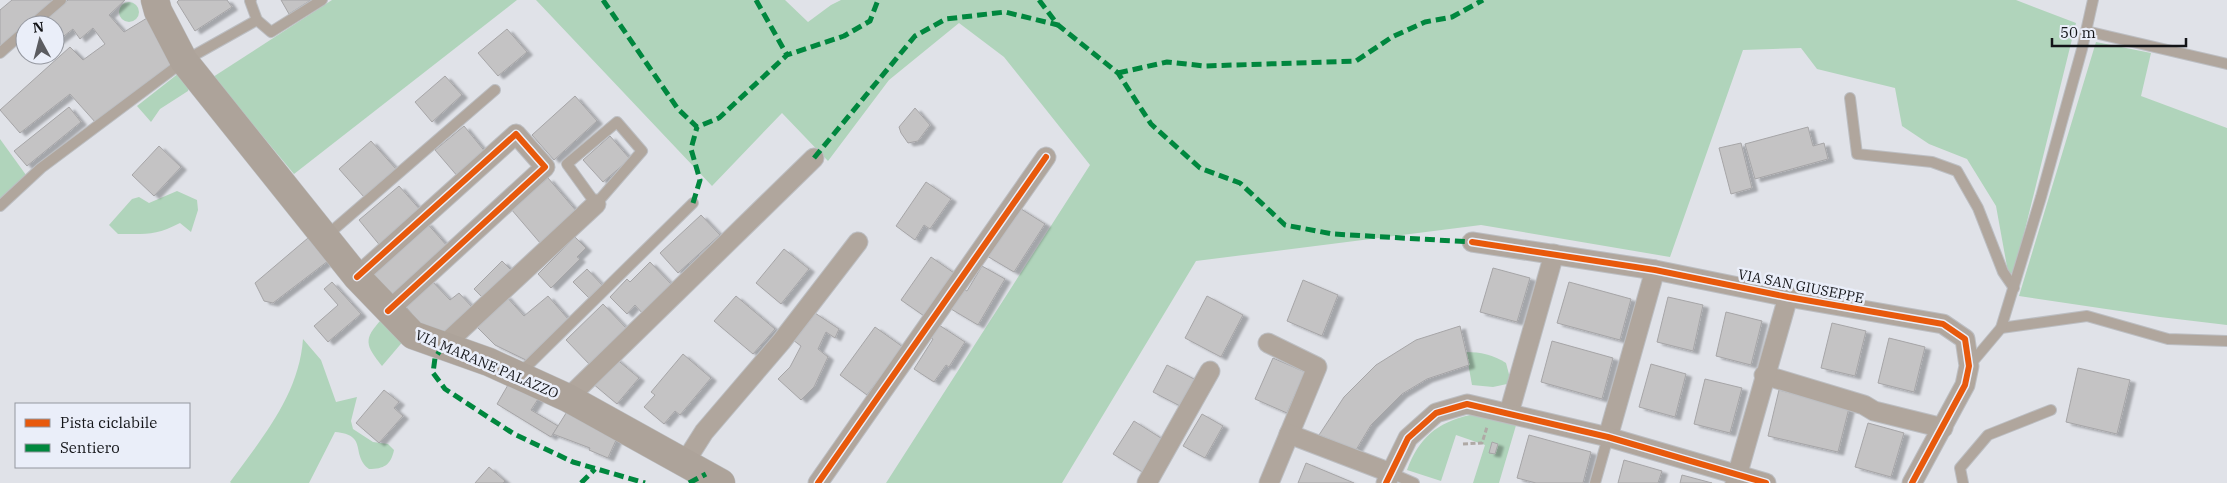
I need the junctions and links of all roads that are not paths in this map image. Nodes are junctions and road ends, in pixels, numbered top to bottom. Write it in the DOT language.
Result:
graph roads {
  1 [pos="61,0"];
  2 [pos="155,0"];
  3 [pos="251,0"];
  4 [pos="322,0"];
  5 [pos="2093,0"];
  6 [pos="44,15"];
  7 [pos="257,20"];
  8 [pos="2086,31"];
  9 [pos="15,40"];
  10 [pos="0,53"];
  11 [pos="184,61"];
  12 [pos="2227,64"];
  13 [pos="495,90"];
  14 [pos="1850,98"];
  15 [pos="1046,157"];
  16 [pos="814,158"];
  17 [pos="596,204"];
  18 [pos="693,204"];
  19 [pos="0,206"];
  20 [pos="324,238"];
  21 [pos="858,242"];
  22 [pos="1472,242"];
  23 [pos="1554,254"];
  24 [pos="1655,270"];
  25 [pos="357,277"];
  26 [pos="2014,288"];
  27 [pos="1788,297"];
  28 [pos="388,310"];
  29 [pos="2001,328"];
  30 [pos="2227,341"];
  31 [pos="1268,343"];
  32 [pos="443,346"];
  33 [pos="1968,366"];
  34 [pos="1210,371"];
  35 [pos="1764,374"];
  36 [pos="519,375"];
  37 [pos="568,398"];
  38 [pos="2051,410"];
  39 [pos="1501,412"];
  40 [pos="1943,428"];
  41 [pos="1289,434"];
  42 [pos="1608,437"];
  43 [pos="685,462"];
  44 [pos="1388,478"];
  45 [pos="1737,479"];
  46 [pos="721,483"];
  47 [pos="818,483"];
  48 [pos="1147,483"];
  49 [pos="1269,483"];
  50 [pos="1414,483"];
  51 [pos="1595,483"];
  52 [pos="1766,483"];
  53 [pos="1912,483"];
  54 [pos="1964,483"];
  1 -- 6 [label="lane"];
  2 -- 11 [label="main road, VIA MARANE PALAZZO"];
  3 -- 7 [label="lane"];
  4 -- 7 [label="lane"];
  5 -- 8 [label="lane"];
  7 -- 11 [label="lane"];
  8 -- 12 [label="lane"];
  8 -- 26 [label="lane"];
  9 -- 10 [label="lane"];
  11 -- 19 [label="lane"];
  11 -- 20 [label="main road, VIA MARANE PALAZZO"];
  13 -- 20 [label="lane"];
  14 -- 26 [label="lane"];
  15 -- 47 [label="street"];
  16 -- 37 [label="street"];
  17 -- 17 [label="lane"];
  17 -- 32 [label="street"];
  18 -- 36 [label="lane"];
  20 -- 25 [label="main road, VIA MARANE PALAZZO"];
  21 -- 43 [label="street"];
  22 -- 23 [label="street, VIA SAN GIUSEPPE"];
  23 -- 24 [label="street, VIA SAN GIUSEPPE"];
  23 -- 39 [label="street"];
  24 -- 27 [label="street, VIA SAN GIUSEPPE"];
  24 -- 42 [label="street"];
  25 -- 28 [label="main road, VIA MARANE PALAZZO"];
  25 -- 28 [label="street"];
  26 -- 29 [label="lane"];
  27 -- 33 [label="street, VIA SAN GIUSEPPE"];
  27 -- 35 [label="street"];
  28 -- 32 [label="main road, VIA MARANE PALAZZO"];
  29 -- 30 [label="lane"];
  29 -- 33 [label="lane"];
  31 -- 41 [label="street"];
  32 -- 36 [label="main road, VIA MARANE PALAZZO"];
  33 -- 40 [label="street, VIA SAN GIUSEPPE"];
  34 -- 48 [label="street"];
  35 -- 40 [label="street"];
  35 -- 45 [label="street"];
  36 -- 37 [label="main road, VIA MARANE PALAZZO"];
  37 -- 43 [label="main road, VIA MARANE PALAZZO"];
  38 -- 54 [label="lane"];
  39 -- 42 [label="street"];
  39 -- 44 [label="street"];
  40 -- 53 [label="street, VIA SAN GIUSEPPE"];
  41 -- 44 [label="street"];
  41 -- 49 [label="street"];
  42 -- 45 [label="street"];
  42 -- 51 [label="lane"];
  43 -- 46 [label="main road, VIA MARANE PALAZZO"];
  44 -- 50 [label="lane"];
  45 -- 52 [label="street"];
}
